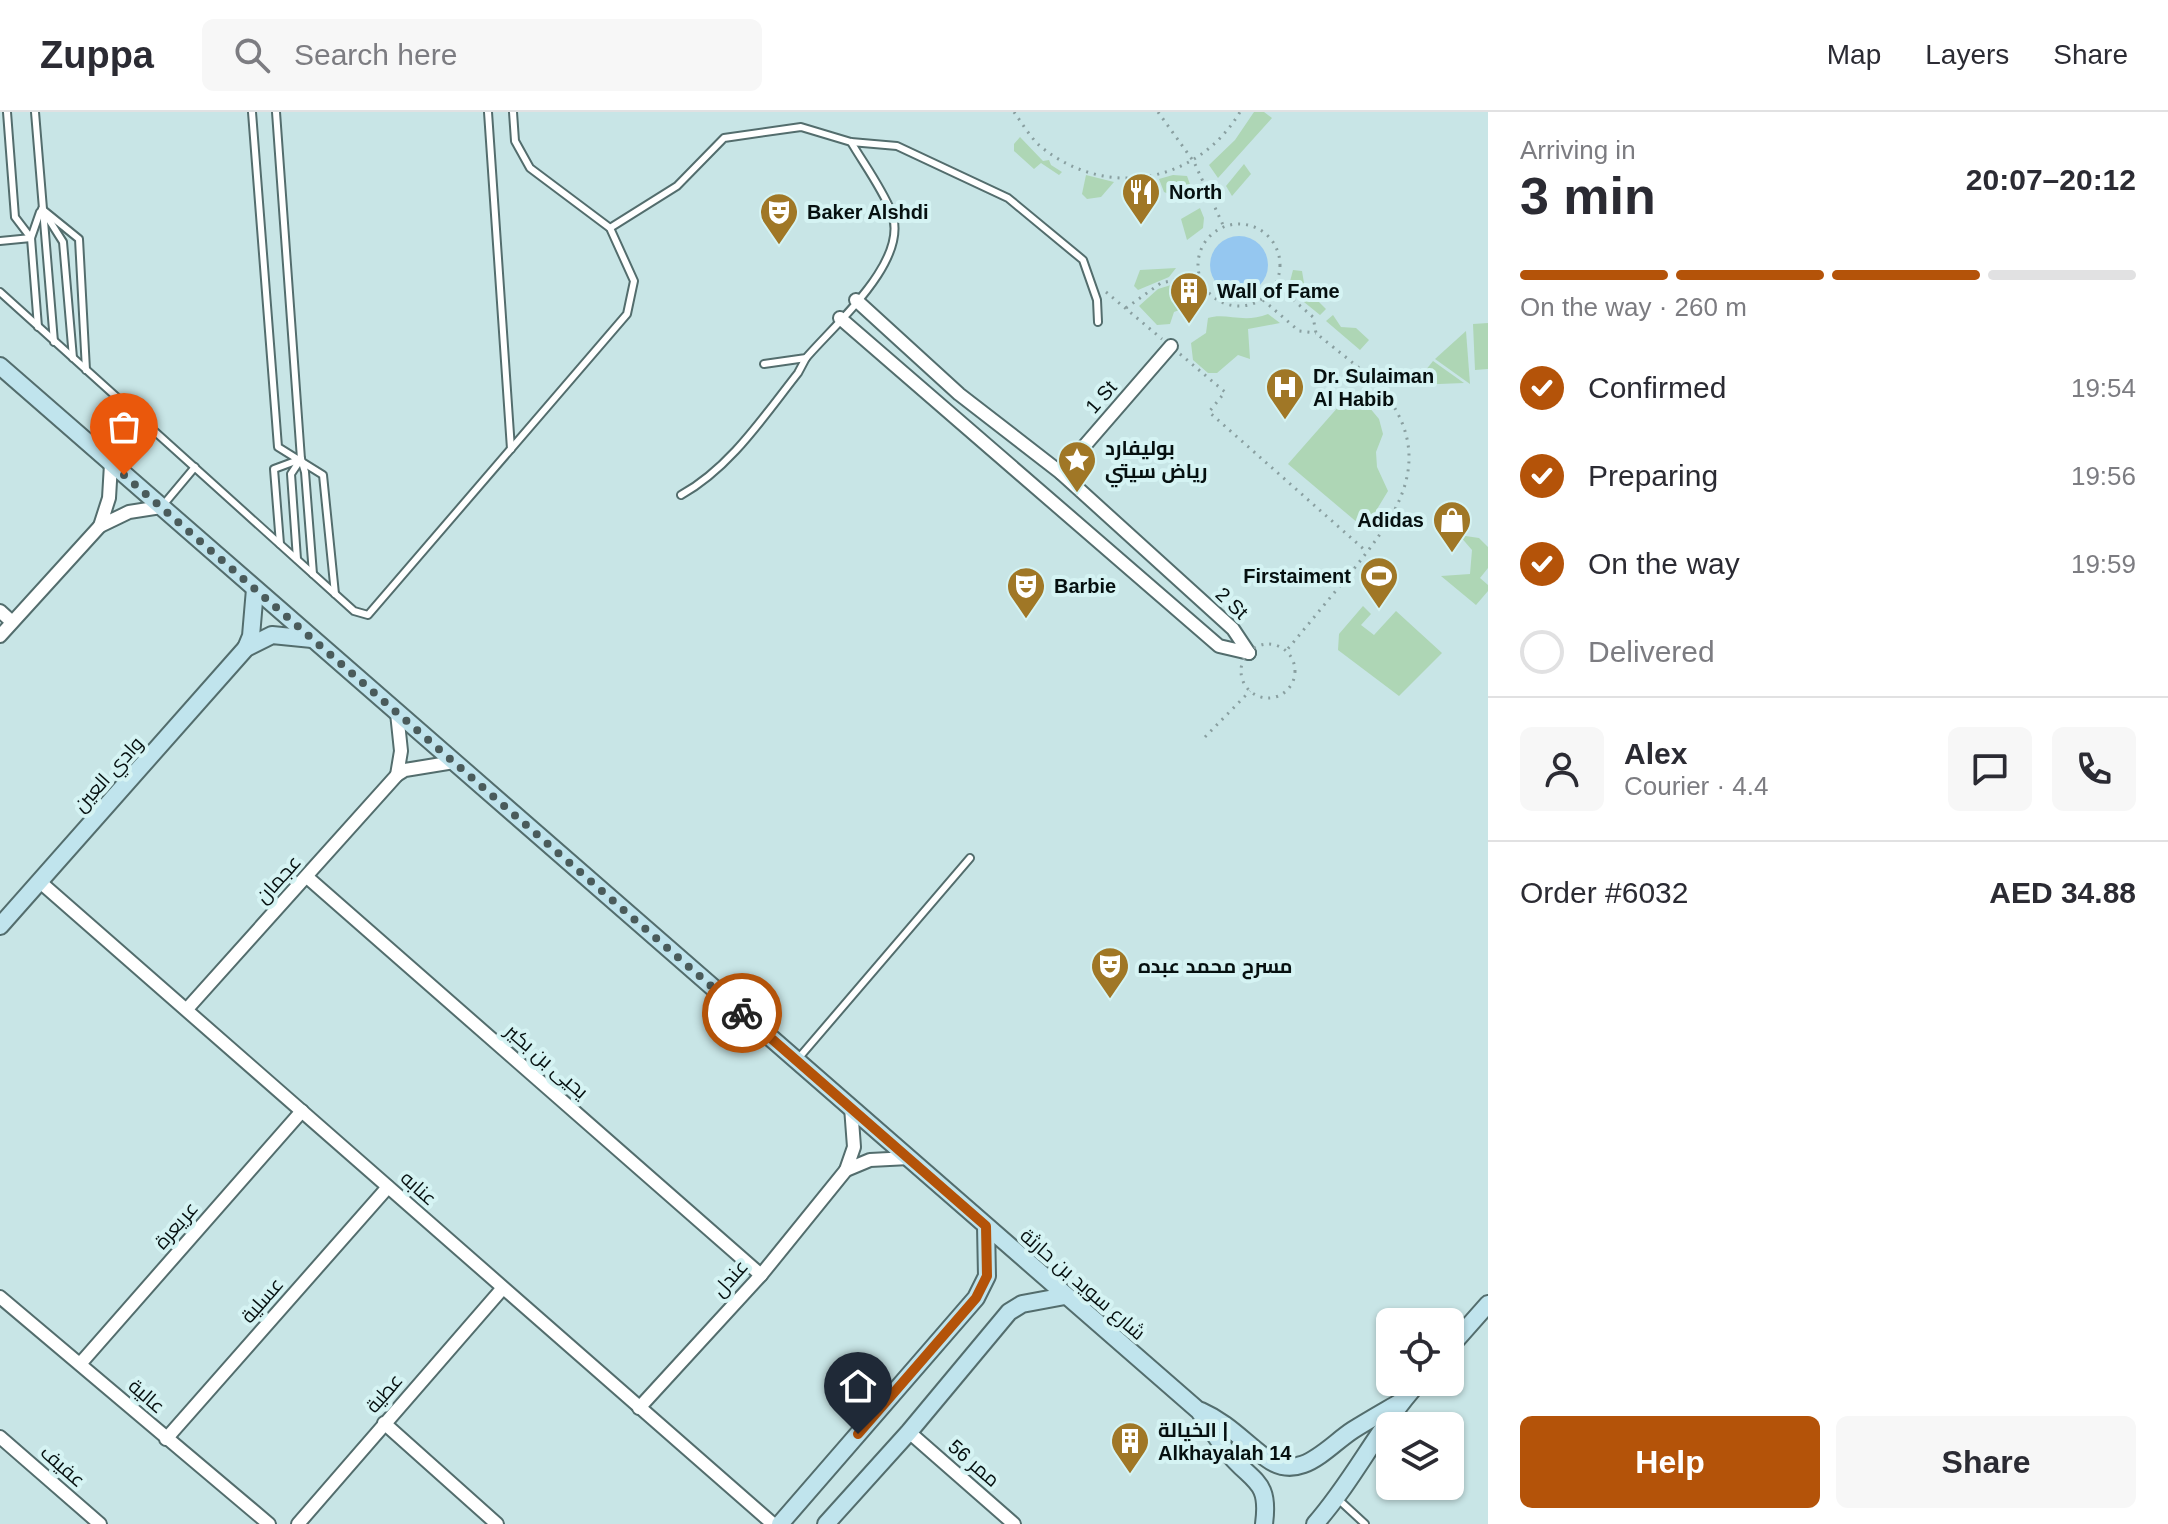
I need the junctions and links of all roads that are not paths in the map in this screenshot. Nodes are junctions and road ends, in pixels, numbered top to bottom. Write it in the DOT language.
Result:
graph roads {
  1 [pos="7,112"];
  2 [pos="35,112"];
  3 [pos="252,112"];
  4 [pos="276,112"];
  5 [pos="488,112"];
  6 [pos="513,112"];
  7 [pos="851,142"];
  8 [pos="42,209"];
  9 [pos="610,228"];
  10 [pos="31,238"];
  11 [pos="0,241"];
  12 [pos="0,292"];
  13 [pos="856,300"];
  14 [pos="840,318"];
  15 [pos="1098,322"];
  16 [pos="38,327"];
  17 [pos="54,342"];
  18 [pos="1171,346"];
  19 [pos="73,358"];
  20 [pos="806,358"];
  21 [pos="764,364"];
  22 [pos="0,366"];
  23 [pos="86,370"];
  24 [pos="953,388"];
  25 [pos="940,403"];
  26 [pos="511,449"];
  27 [pos="1034,452"];
  28 [pos="301,459"];
  29 [pos="111,464"];
  30 [pos="195,467"];
  31 [pos="1019,471"];
  32 [pos="1061,473"];
  33 [pos="681,495"];
  34 [pos="1084,495"];
  35 [pos="161,507"];
  36 [pos="1065,515"];
  37 [pos="100,526"];
  38 [pos="280,544"];
  39 [pos="297,559"];
  40 [pos="1164,569"];
  41 [pos="313,574"];
  42 [pos="1150,585"];
  43 [pos="255,589"];
  44 [pos="335,594"];
  45 [pos="0,611"];
  46 [pos="12,622"];
  47 [pos="0,636"];
  48 [pos="312,639"];
  49 [pos="246,648"];
  50 [pos="397,713"];
  51 [pos="454,762"];
  52 [pos="397,775"];
  53 [pos="970,858"];
  54 [pos="307,877"];
  55 [pos="39,881"];
  56 [pos="0,926"];
  57 [pos="187,1009"];
  58 [pos="797,1060"];
  59 [pos="851,1107"];
  60 [pos="302,1111"];
  61 [pos="909,1158"];
  62 [pos="846,1170"];
  63 [pos="388,1187"];
  64 [pos="986,1226"];
  65 [pos="761,1275"];
  66 [pos="502,1289"];
  67 [pos="1065,1296"];
  68 [pos="0,1297"];
  69 [pos="1488,1304"];
  70 [pos="1464,1331"];
  71 [pos="80,1364"];
  72 [pos="1406,1396"];
  73 [pos="1402,1401"];
  74 [pos="639,1408"];
  75 [pos="1199,1411"];
  76 [pos="384,1423"];
  77 [pos="909,1432"];
  78 [pos="0,1437"];
  79 [pos="166,1439"];
  80 [pos="1338,1499"];
  81 [pos="1321,1522"];
  82 [pos="100,1524"];
  83 [pos="269,1524"];
  84 [pos="298,1524"];
  85 [pos="497,1524"];
  86 [pos="773,1524"];
  87 [pos="780,1524"];
  88 [pos="826,1524"];
  89 [pos="1014,1524"];
  90 [pos="1264,1524"];
  91 [pos="1365,1524"];
  1 -- 10 [label="lane"];
  2 -- 8 [label="lane"];
  3 -- 28 [label="lane"];
  4 -- 28 [label="lane"];
  5 -- 26 [label="lane"];
  6 -- 9 [label="lane"];
  7 -- 9 [label="lane"];
  7 -- 13 [label="lane"];
  7 -- 15 [label="lane"];
  8 -- 10 [label="lane"];
  8 -- 17 [label="lane"];
  8 -- 19 [label="lane"];
  8 -- 23 [label="lane"];
  9 -- 26 [label="lane"];
  10 -- 11 [label="lane"];
  10 -- 16 [label="lane"];
  12 -- 16 [label="lane"];
  13 -- 14 [label="lane"];
  13 -- 24 [label="street, 2 St"];
  14 -- 20 [label="lane"];
  14 -- 25 [label="street, 2 St"];
  16 -- 17 [label="lane"];
  17 -- 19 [label="lane"];
  18 -- 32 [label="street, 1 St"];
  19 -- 23 [label="lane"];
  20 -- 21 [label="lane"];
  20 -- 33 [label="lane"];
  22 -- 29 [label="street, شارع سويد بن حارثة"];
  23 -- 30 [label="lane"];
  24 -- 25 [label="street"];
  24 -- 27 [label="street, 2 St"];
  25 -- 31 [label="street, 2 St"];
  26 -- 44 [label="lane"];
  27 -- 31 [label="street"];
  27 -- 32 [label="street, 2 St"];
  28 -- 38 [label="lane"];
  28 -- 39 [label="lane"];
  28 -- 41 [label="lane"];
  28 -- 44 [label="lane"];
  29 -- 35 [label="street, شارع سويد بن حارثة"];
  29 -- 37 [label="street"];
  30 -- 35 [label="lane"];
  30 -- 38 [label="lane"];
  31 -- 36 [label="street, 2 St"];
  32 -- 34 [label="street, 2 St"];
  34 -- 36 [label="street"];
  34 -- 40 [label="street, 2 St"];
  35 -- 37 [label="street"];
  35 -- 43 [label="street, شارع سويد بن حارثة"];
  36 -- 42 [label="street, 2 St"];
  37 -- 46 [label="street"];
  38 -- 39 [label="lane"];
  39 -- 41 [label="lane"];
  40 -- 42 [label="street"];
  40 -- 42 [label="street, 2 St"];
  41 -- 44 [label="lane"];
  43 -- 48 [label="street, شارع سويد بن حارثة"];
  43 -- 49 [label="street"];
  45 -- 46 [label="street"];
  46 -- 47 [label="street"];
  48 -- 49 [label="street"];
  48 -- 50 [label="street, شارع سويد بن حارثة"];
  49 -- 55 [label="street, وادي العين"];
  50 -- 51 [label="street, شارع سويد بن حارثة"];
  50 -- 52 [label="street"];
  51 -- 52 [label="street"];
  51 -- 58 [label="street, شارع سويد بن حارثة"];
  52 -- 54 [label="street, عجمان"];
  53 -- 58 [label="lane"];
  54 -- 57 [label="street, عجمان"];
  54 -- 65 [label="street, يحيى بن بكير"];
  55 -- 56 [label="street, وادي العين"];
  55 -- 57 [label="street, عنابه"];
  57 -- 60 [label="street, عنابه"];
  58 -- 59 [label="street, شارع سويد بن حارثة"];
  59 -- 61 [label="street, شارع سويد بن حارثة"];
  59 -- 62 [label="street, عندل"];
  60 -- 63 [label="street, عنابه"];
  60 -- 71 [label="street, عريعرة"];
  61 -- 62 [label="street"];
  61 -- 64 [label="street, شارع سويد بن حارثة"];
  62 -- 65 [label="street, عندل"];
  63 -- 66 [label="street, عنابه"];
  63 -- 79 [label="street, عسلية"];
  64 -- 67 [label="street, شارع سويد بن حارثة"];
  64 -- 87 [label="street"];
  65 -- 74 [label="street, عندل"];
  66 -- 74 [label="street, عنابه"];
  66 -- 76 [label="street, عطية"];
  67 -- 75 [label="street, شارع سويد بن حارثة"];
  67 -- 77 [label="street"];
  68 -- 71 [label="street, عالية"];
  69 -- 70 [label="street"];
  71 -- 79 [label="street, عالية"];
  72 -- 73 [label="street"];
  73 -- 75 [label="street"];
  73 -- 80 [label="street"];
  74 -- 86 [label="street, عنابه"];
  75 -- 90 [label="street"];
  76 -- 84 [label="street, عطية"];
  76 -- 85 [label="street"];
  77 -- 88 [label="street"];
  77 -- 89 [label="street, ممر 56"];
  78 -- 82 [label="street, عفيف"];
  79 -- 83 [label="street, عالية"];
  80 -- 81 [label="street"];
  80 -- 91 [label="lane"];
}
